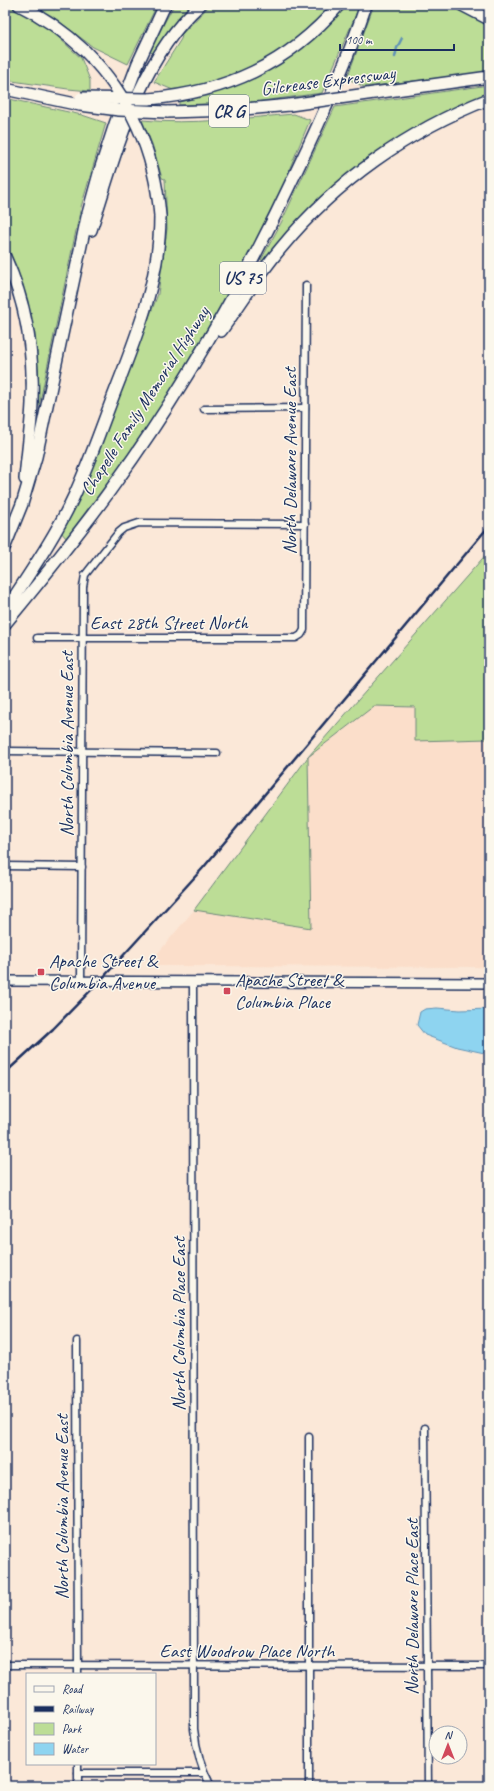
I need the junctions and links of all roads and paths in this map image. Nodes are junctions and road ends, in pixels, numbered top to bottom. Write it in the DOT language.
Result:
graph roads {
  1 [pos="19,5"];
  2 [pos="166,5"];
  3 [pos="200,5"];
  4 [pos="339,5"];
  5 [pos="366,5"];
  6 [pos="462,5"];
  7 [pos="489,19"];
  8 [pos="489,77"];
  9 [pos="5,89"];
  10 [pos="489,99"];
  11 [pos="80,101"];
  12 [pos="5,257"];
  13 [pos="306,285"];
  14 [pos="73,286"];
  15 [pos="305,408"];
  16 [pos="204,409"];
  17 [pos="154,427"];
  18 [pos="22,504"];
  19 [pos="305,524"];
  20 [pos="5,546"];
  21 [pos="5,611"];
  22 [pos="5,624"];
  23 [pos="301,635"];
  24 [pos="82,637"];
  25 [pos="37,638"];
  26 [pos="5,751"];
  27 [pos="81,751"];
  28 [pos="217,753"];
  29 [pos="5,866"];
  30 [pos="82,866"];
  31 [pos="5,981"];
  32 [pos="81,981"];
  33 [pos="193,982"];
  34 [pos="489,984"];
  35 [pos="77,1341"];
  36 [pos="425,1428"];
  37 [pos="309,1436"];
  38 [pos="5,1665"];
  39 [pos="78,1665"];
  40 [pos="194,1666"];
  41 [pos="310,1666"];
  42 [pos="428,1666"];
  43 [pos="489,1666"];
  44 [pos="78,1673"];
  45 [pos="78,1765"];
  46 [pos="78,1773"];
  47 [pos="204,1773"];
  48 [pos="78,1786"];
  49 [pos="211,1786"];
  50 [pos="309,1786"];
  51 [pos="428,1786"];
  1 -- 21 [label="highway, bridge"];
  2 -- 14 [label="highway"];
  3 -- 14 [label="highway"];
  4 -- 11 [label="highway, bridge"];
  5 -- 17 [label="highway, Chapelle Family Memorial Highway / US 75"];
  6 -- 7 [label="highway"];
  8 -- 11 [label="highway, Gilcrease Expressway / CR G, bridge"];
  9 -- 11 [label="highway"];
  10 -- 17 [label="highway"];
  12 -- 18 [label="highway"];
  13 -- 15 [label="street, North Delaware Avenue East"];
  14 -- 18 [label="highway"];
  15 -- 16 [label="street"];
  15 -- 19 [label="street, North Delaware Avenue East"];
  17 -- 22 [label="highway, Chapelle Family Memorial Highway / US 75"];
  18 -- 20 [label="highway"];
  19 -- 23 [label="street, North Delaware Avenue East"];
  19 -- 24 [label="street, North Columbia Avenue East"];
  23 -- 24 [label="street, East 28th Street North"];
  24 -- 25 [label="street, East 28th Street North"];
  24 -- 27 [label="street, North Columbia Avenue East"];
  26 -- 27 [label="street"];
  27 -- 28 [label="street"];
  27 -- 30 [label="street, North Columbia Avenue East"];
  29 -- 30 [label="street"];
  30 -- 32 [label="street, North Columbia Avenue East"];
  31 -- 32 [label="main road"];
  32 -- 33 [label="main road"];
  33 -- 34 [label="main road"];
  33 -- 40 [label="street, North Columbia Place East"];
  35 -- 39 [label="street, North Columbia Avenue East"];
  36 -- 42 [label="street, North Delaware Place East"];
  37 -- 41 [label="street"];
  38 -- 39 [label="street, East Woodrow Place North"];
  39 -- 40 [label="street, East Woodrow Place North"];
  39 -- 44 [label="street, North Columbia Avenue East"];
  40 -- 41 [label="street, East Woodrow Place North"];
  40 -- 47 [label="street, North Columbia Place East"];
  41 -- 42 [label="street, East Woodrow Place North"];
  41 -- 50 [label="street"];
  42 -- 43 [label="street, East Woodrow Place North"];
  42 -- 51 [label="street, North Delaware Place East"];
  45 -- 46 [label="street"];
  46 -- 47 [label="street"];
  46 -- 48 [label="street"];
  47 -- 49 [label="street, North Columbia Place East"];
}
